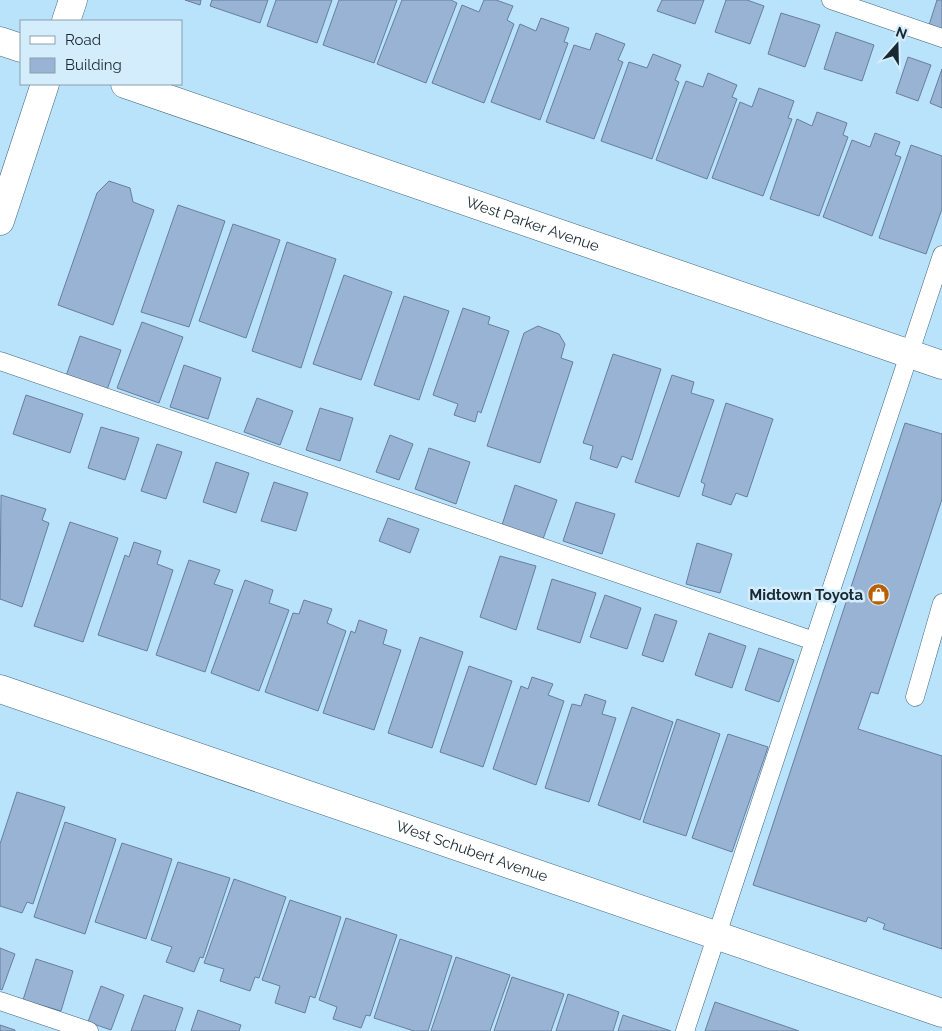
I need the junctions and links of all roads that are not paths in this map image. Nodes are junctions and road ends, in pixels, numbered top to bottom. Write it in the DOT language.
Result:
graph roads {
  1 [pos="73,0"];
  2 [pos="831,0"];
  3 [pos="66,20"];
  4 [pos="942,38"];
  5 [pos="0,41"];
  6 [pos="20,48"];
  7 [pos="45,85"];
  8 [pos="127,85"];
  9 [pos="0,220"];
  10 [pos="942,255"];
  11 [pos="909,353"];
  12 [pos="0,362"];
  13 [pos="942,365"];
  14 [pos="942,603"];
  15 [pos="814,641"];
  16 [pos="0,689"];
  17 [pos="915,697"];
  18 [pos="717,935"];
  19 [pos="0,1001"];
  20 [pos="942,1013"];
  21 [pos="89,1031"];
  22 [pos="685,1031"];
  1 -- 3 [label="street"];
  2 -- 4 [label="lane"];
  5 -- 6 [label="street"];
  7 -- 9 [label="street"];
  8 -- 11 [label="street, West Parker Avenue"];
  10 -- 11 [label="lane"];
  11 -- 13 [label="street, West Parker Avenue"];
  11 -- 15 [label="lane"];
  12 -- 15 [label="lane"];
  14 -- 17 [label="lane"];
  15 -- 18 [label="lane"];
  16 -- 18 [label="street, West Schubert Avenue"];
  18 -- 20 [label="street, West Schubert Avenue"];
  18 -- 22 [label="lane"];
  19 -- 21 [label="lane"];
}
